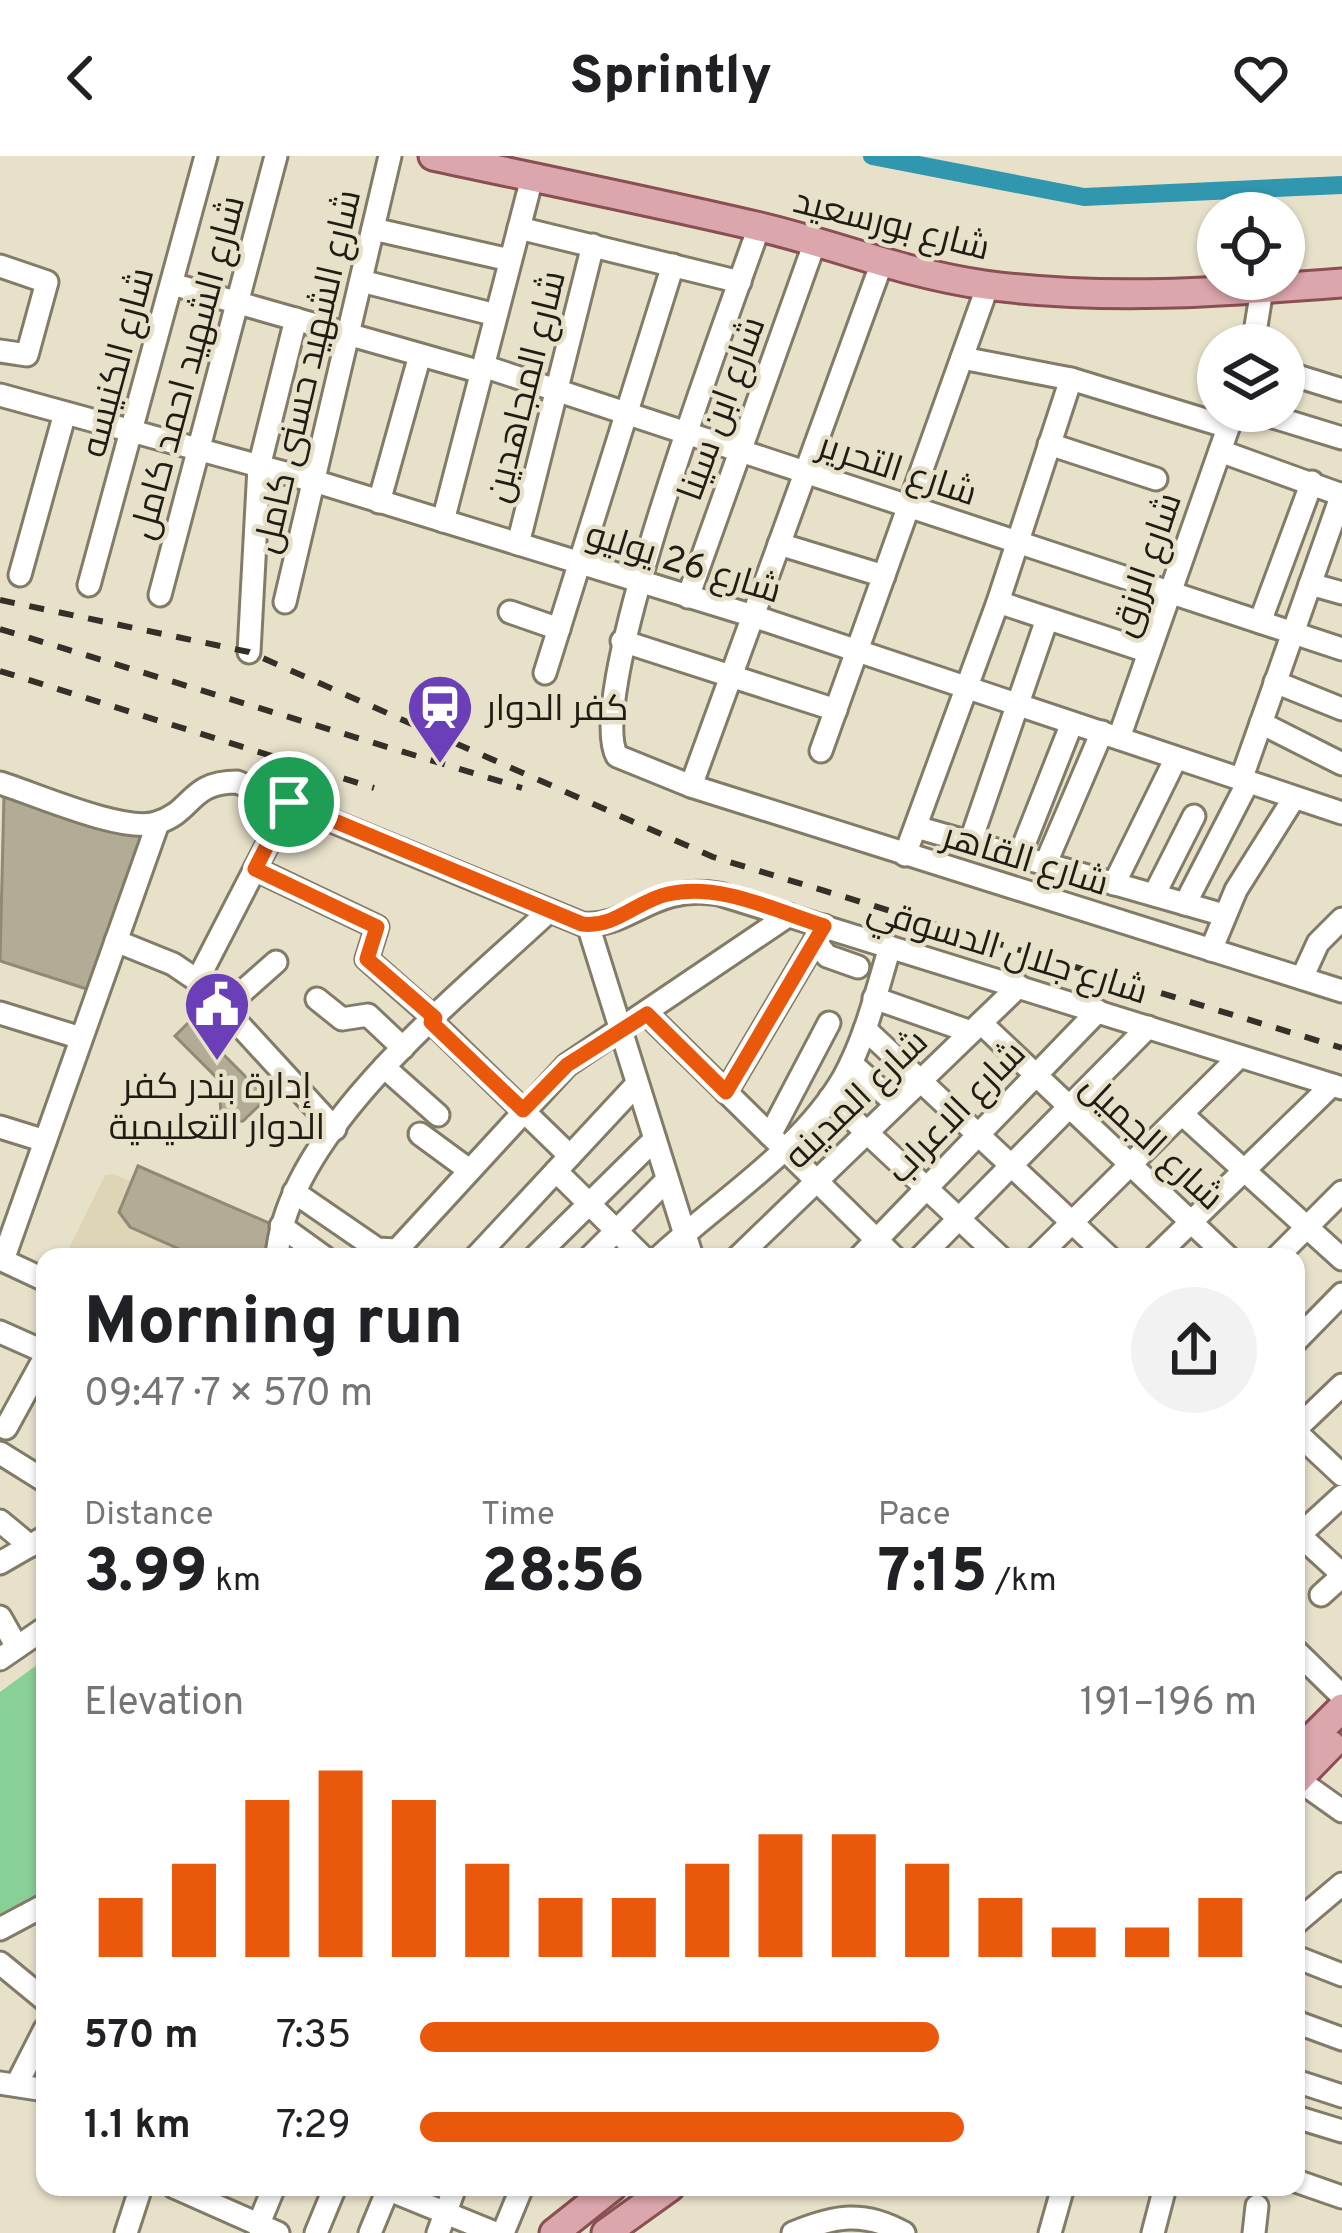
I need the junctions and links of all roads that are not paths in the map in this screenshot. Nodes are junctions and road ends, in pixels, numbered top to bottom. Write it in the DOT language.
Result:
graph roads {
  1 [pos="206,156"];
  2 [pos="276,156"];
  3 [pos="390,156"];
  4 [pos="433,156"];
  5 [pos="532,178"];
  6 [pos="759,226"];
  7 [pos="519,228"];
  8 [pos="373,229"];
  9 [pos="815,242"];
  10 [pos="593,245"];
  11 [pos="511,260"];
  12 [pos="674,265"];
  13 [pos="881,265"];
  14 [pos="0,266"];
  15 [pos="361,281"];
  16 [pos="740,282"];
  17 [pos="1342,283"];
  18 [pos="172,284"];
  19 [pos="988,285"];
  20 [pos="1305,286"];
  21 [pos="1197,291"];
  22 [pos="237,303"];
  23 [pos="496,315"];
  24 [pos="296,319"];
  25 [pos="349,334"];
  26 [pos="6,353"];
  27 [pos="420,355"];
  28 [pos="962,358"];
  29 [pos="482,369"];
  30 [pos="1071,379"];
  31 [pos="1305,379"];
  32 [pos="557,390"];
  33 [pos="1342,390"];
  34 [pos="1,396"];
  35 [pos="1197,410"];
  36 [pos="65,413"];
  37 [pos="627,413"];
  38 [pos="1305,427"];
  39 [pos="131,432"];
  40 [pos="1227,432"];
  41 [pos="688,433"];
  42 [pos="1342,438"];
  43 [pos="1049,444"];
  44 [pos="198,450"];
  45 [pos="740,451"];
  46 [pos="1220,452"];
  47 [pos="259,466"];
  48 [pos="807,472"];
  49 [pos="1156,479"];
  50 [pos="314,482"];
  51 [pos="1312,482"];
  52 [pos="1342,495"];
  53 [pos="379,502"];
  54 [pos="909,506"];
  55 [pos="443,520"];
  56 [pos="1335,535"];
  57 [pos="1018,542"];
  58 [pos="518,544"];
  59 [pos="779,544"];
  60 [pos="580,563"];
  61 [pos="20,575"];
  62 [pos="884,576"];
  63 [pos="640,582"];
  64 [pos="1310,584"];
  65 [pos="89,585"];
  66 [pos="1170,592"];
  67 [pos="1342,593"];
  68 [pos="160,596"];
  69 [pos="688,597"];
  70 [pos="285,602"];
  71 [pos="998,602"];
  72 [pos="510,612"];
  73 [pos="753,616"];
  74 [pos="1047,619"];
  75 [pos="1260,622"];
  76 [pos="559,629"];
  77 [pos="1293,633"];
  78 [pos="622,641"];
  79 [pos="1342,649"];
  80 [pos="858,650"];
  81 [pos="249,652"];
  82 [pos="1149,652"];
  83 [pos="545,673"];
  84 [pos="731,676"];
  85 [pos="1275,682"];
  86 [pos="968,686"];
  87 [pos="1019,704"];
  88 [pos="1342,709"];
  89 [pos="836,710"];
  90 [pos="1072,723"];
  91 [pos="1261,723"];
  92 [pos="1110,735"];
  93 [pos="821,751"];
  94 [pos="1176,758"];
  95 [pos="1342,764"];
  96 [pos="1245,781"];
  97 [pos="0,783"];
  98 [pos="691,786"];
  99 [pos="1294,798"];
  100 [pos="289,802"];
  101 [pos="1342,813"];
  102 [pos="1195,816"];
  103 [pos="158,823"];
  104 [pos="916,827"];
  105 [pos="970,843"];
  106 [pos="905,855"];
  107 [pos="1018,857"];
  108 [pos="1045,865"];
  109 [pos="255,869"];
  110 [pos="1114,884"];
  111 [pos="1154,895"];
  112 [pos="1185,904"];
  113 [pos="548,912"];
  114 [pos="788,915"];
  115 [pos="1224,915"];
  116 [pos="588,925"];
  117 [pos="1337,930"];
  118 [pos="820,934"];
  119 [pos="116,941"];
  120 [pos="890,947"];
  121 [pos="1211,950"];
  122 [pos="276,962"];
  123 [pos="858,967"];
  124 [pos="1302,978"];
  125 [pos="197,981"];
  126 [pos="1018,986"];
  127 [pos="1342,991"];
  128 [pos="874,998"];
  129 [pos="317,999"];
  130 [pos="225,1007"];
  131 [pos="1098,1011"];
  132 [pos="0,1012"];
  133 [pos="647,1014"];
  134 [pos="433,1020"];
  135 [pos="829,1023"];
  136 [pos="865,1028"];
  137 [pos="976,1028"];
  138 [pos="1148,1028"];
  139 [pos="621,1029"];
  140 [pos="81,1038"];
  141 [pos="403,1048"];
  142 [pos="1239,1057"];
  143 [pos="850,1063"];
  144 [pos="384,1067"];
  145 [pos="1036,1076"];
  146 [pos="920,1081"];
  147 [pos="638,1084"];
  148 [pos="1337,1086"];
  149 [pos="726,1092"];
  150 [pos="830,1098"];
  151 [pos="896,1104"];
  152 [pos="1070,1107"];
  153 [pos="523,1110"];
  154 [pos="1182,1114"];
  155 [pos="438,1115"];
  156 [pos="0,1126"];
  157 [pos="335,1129"];
  158 [pos="867,1132"];
  159 [pos="420,1134"];
  160 [pos="978,1135"];
  161 [pos="655,1139"];
  162 [pos="45,1141"];
  163 [pos="777,1141"];
  164 [pos="563,1164"];
  165 [pos="1130,1165"];
  166 [pos="1012,1166"];
  167 [pos="469,1170"];
  168 [pos="1244,1171"];
  169 [pos="667,1180"];
  170 [pos="817,1181"];
  171 [pos="926,1188"];
  172 [pos="294,1192"];
  173 [pos="1342,1192"];
  174 [pos="589,1204"];
  175 [pos="959,1219"];
  176 [pos="1072,1222"];
  177 [pos="1191,1222"];
  178 [pos="281,1226"];
  179 [pos="1307,1227"];
  180 [pos="616,1231"];
  181 [pos="684,1233"];
  182 [pos="877,1240"];
  183 [pos="278,1248"];
  184 [pos="312,1248"];
  185 [pos="374,1248"];
  186 [pos="395,1248"];
  187 [pos="484,1248"];
  188 [pos="544,1248"];
  189 [pos="599,1248"];
  190 [pos="634,1248"];
  191 [pos="668,1248"];
  192 [pos="689,1248"];
  193 [pos="746,1248"];
  194 [pos="869,1248"];
  195 [pos="885,1248"];
  196 [pos="931,1248"];
  197 [pos="990,1248"];
  198 [pos="1046,1248"];
  199 [pos="1099,1248"];
  200 [pos="1164,1248"];
  201 [pos="1218,1248"];
  202 [pos="1286,1248"];
  203 [pos="1342,1258"];
  204 [pos="1,1259"];
  205 [pos="36,1276"];
  206 [pos="1342,1294"];
  207 [pos="0,1332"];
  208 [pos="1305,1332"];
  209 [pos="36,1350"];
  210 [pos="36,1371"];
  211 [pos="1342,1385"];
  212 [pos="1305,1421"];
  213 [pos="6,1428"];
  214 [pos="1305,1439"];
  215 [pos="0,1454"];
  216 [pos="1342,1475"];
  217 [pos="36,1476"];
  218 [pos="1342,1496"];
  219 [pos="0,1521"];
  220 [pos="1305,1528"];
  221 [pos="36,1540"];
  222 [pos="36,1542"];
  223 [pos="1305,1542"];
  224 [pos="0,1563"];
  225 [pos="1342,1575"];
  226 [pos="1322,1595"];
  227 [pos="0,1617"];
  228 [pos="36,1634"];
  229 [pos="9,1653"];
  230 [pos="1305,1660"];
  231 [pos="1342,1696"];
  232 [pos="1342,1708"];
  233 [pos="1325,1746"];
  234 [pos="1305,1770"];
  235 [pos="1305,1786"];
  236 [pos="1342,1811"];
  237 [pos="1342,1883"];
  238 [pos="1319,1901"];
  239 [pos="36,1910"];
  240 [pos="1342,1910"];
  241 [pos="1305,1914"];
  242 [pos="0,1929"];
  243 [pos="1305,1961"];
  244 [pos="0,1964"];
  245 [pos="1342,1975"];
  246 [pos="36,1993"];
  247 [pos="1305,2025"];
  248 [pos="1342,2038"];
  249 [pos="36,2043"];
  250 [pos="9,2082"];
  251 [pos="1305,2084"];
  252 [pos="1342,2096"];
  253 [pos="1305,2120"];
  254 [pos="1342,2131"];
  255 [pos="1305,2184"];
  256 [pos="139,2196"];
  257 [pos="206,2196"];
  258 [pos="273,2196"];
  259 [pos="331,2196"];
  260 [pos="383,2196"];
  261 [pos="399,2196"];
  262 [pos="518,2196"];
  263 [pos="601,2196"];
  264 [pos="659,2196"];
  265 [pos="1060,2196"];
  266 [pos="1163,2196"];
  267 [pos="1342,2197"];
  268 [pos="1257,2206"];
  269 [pos="442,2223"];
  270 [pos="619,2228"];
  271 [pos="268,2229"];
  272 [pos="126,2233"];
  273 [pos="316,2233"];
  274 [pos="370,2233"];
  275 [pos="499,2233"];
  276 [pos="554,2233"];
  277 [pos="793,2233"];
  278 [pos="904,2233"];
  279 [pos="1049,2233"];
  280 [pos="1153,2233"];
  281 [pos="1254,2233"];
  1 -- 18 [label="street, شارع الكنيسه"];
  2 -- 22 [label="street, شارع الشهيد احمد كامل"];
  3 -- 8 [label="street, شارع الشهيد حسنى كامل"];
  4 -- 5 [label="main road, شارع بورسعيد"];
  5 -- 6 [label="main road, شارع بورسعيد"];
  5 -- 7 [label="street"];
  6 -- 9 [label="main road, شارع بورسعيد"];
  6 -- 16 [label="street"];
  7 -- 10 [label="street"];
  7 -- 11 [label="street"];
  8 -- 11 [label="street"];
  8 -- 15 [label="street, شارع الشهيد حسنى كامل"];
  9 -- 13 [label="main road, شارع بورسعيد"];
  9 -- 45 [label="street, شارع ابن سينا"];
  10 -- 12 [label="street"];
  10 -- 32 [label="street, شارع المجاهدين"];
  11 -- 23 [label="street"];
  12 -- 16 [label="street"];
  12 -- 37 [label="street"];
  13 -- 19 [label="main road, شارع بورسعيد"];
  13 -- 48 [label="street"];
  14 -- 26 [label="street"];
  15 -- 23 [label="street"];
  15 -- 25 [label="street, شارع الشهيد حسنى كامل"];
  16 -- 41 [label="street"];
  17 -- 20 [label="main road, شارع بورسعيد"];
  18 -- 22 [label="street, شارع التحرير"];
  18 -- 39 [label="street, شارع الكنيسه"];
  19 -- 21 [label="main road, شارع بورسعيد"];
  19 -- 28 [label="street"];
  22 -- 24 [label="street, شارع التحرير"];
  22 -- 44 [label="street, شارع الشهيد احمد كامل"];
  23 -- 29 [label="street"];
  24 -- 25 [label="street, شارع التحرير"];
  24 -- 47 [label="street"];
  25 -- 27 [label="street, شارع التحرير"];
  25 -- 50 [label="street, شارع الشهيد حسنى كامل"];
  26 -- 34 [label="street"];
  27 -- 29 [label="street, شارع التحرير"];
  27 -- 53 [label="street"];
  28 -- 30 [label="street"];
  28 -- 54 [label="street"];
  29 -- 32 [label="street, شارع التحرير"];
  29 -- 55 [label="street"];
  30 -- 35 [label="street"];
  30 -- 43 [label="street"];
  31 -- 33 [label="street"];
  32 -- 37 [label="street, شارع التحرير"];
  32 -- 58 [label="street, شارع المجاهدين"];
  34 -- 36 [label="street, شارع 26 يوليو"];
  36 -- 39 [label="street, شارع 26 يوليو"];
  36 -- 61 [label="street"];
  37 -- 41 [label="street, شارع التحرير"];
  37 -- 60 [label="street"];
  38 -- 42 [label="street"];
  39 -- 44 [label="street, شارع 26 يوليو"];
  39 -- 65 [label="street, شارع الكنيسه"];
  40 -- 46 [label="street, شارع الرزق"];
  41 -- 45 [label="street, شارع التحرير"];
  41 -- 63 [label="street"];
  43 -- 49 [label="street"];
  43 -- 57 [label="street"];
  44 -- 47 [label="street, شارع 26 يوليو"];
  44 -- 68 [label="street, شارع الشهيد احمد كامل"];
  45 -- 48 [label="street, شارع التحرير"];
  45 -- 69 [label="street, شارع ابن سينا"];
  46 -- 51 [label="street"];
  46 -- 66 [label="street, شارع الرزق"];
  47 -- 50 [label="street, شارع 26 يوليو"];
  47 -- 81 [label="street"];
  48 -- 54 [label="street, شارع التحرير"];
  48 -- 59 [label="street"];
  50 -- 53 [label="street, شارع 26 يوليو"];
  50 -- 70 [label="street, شارع الشهيد حسنى كامل"];
  51 -- 52 [label="street"];
  51 -- 75 [label="street"];
  52 -- 56 [label="street"];
  53 -- 55 [label="street, شارع 26 يوليو"];
  54 -- 57 [label="street, شارع التحرير"];
  54 -- 62 [label="street"];
  55 -- 58 [label="street, شارع 26 يوليو"];
  56 -- 64 [label="street"];
  57 -- 66 [label="street, شارع التحرير"];
  57 -- 71 [label="street"];
  58 -- 60 [label="street, شارع 26 يوليو"];
  59 -- 62 [label="street"];
  59 -- 73 [label="street"];
  60 -- 63 [label="street, شارع 26 يوليو"];
  60 -- 76 [label="street"];
  62 -- 80 [label="street"];
  63 -- 69 [label="street, شارع 26 يوليو"];
  63 -- 78 [label="street"];
  64 -- 67 [label="street"];
  64 -- 77 [label="street"];
  66 -- 75 [label="street, شارع التحرير"];
  66 -- 82 [label="street, شارع الرزق"];
  69 -- 73 [label="street, شارع 26 يوليو"];
  71 -- 74 [label="street"];
  71 -- 86 [label="street"];
  72 -- 76 [label="street"];
  73 -- 80 [label="street, شارع 26 يوليو"];
  73 -- 84 [label="street"];
  74 -- 82 [label="street"];
  74 -- 87 [label="street"];
  75 -- 77 [label="street, شارع التحرير"];
  76 -- 83 [label="street"];
  77 -- 79 [label="street, شارع التحرير"];
  77 -- 85 [label="street"];
  78 -- 84 [label="street"];
  78 -- 98 [label="street, شارع القاهر"];
  80 -- 86 [label="street, شارع 26 يوليو"];
  80 -- 89 [label="street"];
  82 -- 92 [label="street, شارع الرزق"];
  84 -- 89 [label="street"];
  84 -- 98 [label="street"];
  85 -- 88 [label="street"];
  85 -- 91 [label="street"];
  86 -- 87 [label="street, شارع 26 يوليو"];
  86 -- 104 [label="street"];
  87 -- 90 [label="street, شارع 26 يوليو"];
  87 -- 105 [label="street"];
  89 -- 93 [label="street"];
  90 -- 92 [label="street, شارع 26 يوليو"];
  90 -- 107 [label="street"];
  91 -- 95 [label="street"];
  91 -- 96 [label="street"];
  92 -- 94 [label="street, شارع 26 يوليو"];
  92 -- 108 [label="street, شارع الرزق"];
  94 -- 96 [label="street, شارع 26 يوليو"];
  94 -- 110 [label="street"];
  96 -- 99 [label="street, شارع 26 يوليو"];
  96 -- 112 [label="street"];
  97 -- 103 [label="street"];
  98 -- 106 [label="street, شارع القاهر"];
  99 -- 101 [label="street, شارع 26 يوليو"];
  99 -- 115 [label="street"];
  100 -- 103 [label="street"];
  100 -- 109 [label="street"];
  100 -- 113 [label="street"];
  102 -- 111 [label="street"];
  103 -- 119 [label="street"];
  104 -- 105 [label="street, شارع القاهر"];
  104 -- 106 [label="street"];
  105 -- 107 [label="street, شارع القاهر"];
  106 -- 121 [label="street, شارع القاهر"];
  107 -- 108 [label="street, شارع القاهر"];
  108 -- 110 [label="street, شارع القاهر"];
  109 -- 125 [label="street"];
  109 -- 134 [label="street"];
  110 -- 111 [label="street, شارع القاهر"];
  111 -- 112 [label="street, شارع القاهر"];
  112 -- 115 [label="street, شارع القاهر"];
  113 -- 116 [label="street"];
  113 -- 134 [label="street"];
  114 -- 116 [label="street, شارع جلال الدسوقي"];
  114 -- 118 [label="street, شارع جلال الدسوقي"];
  114 -- 133 [label="street"];
  115 -- 121 [label="street"];
  116 -- 139 [label="street"];
  117 -- 124 [label="street"];
  118 -- 120 [label="street, شارع جلال الدسوقي"];
  118 -- 123 [label="street"];
  118 -- 149 [label="street"];
  119 -- 125 [label="street"];
  119 -- 140 [label="street"];
  120 -- 126 [label="street, شارع جلال الدسوقي"];
  120 -- 128 [label="street"];
  121 -- 124 [label="street, شارع القاهر"];
  122 -- 130 [label="street"];
  124 -- 127 [label="street, شارع القاهر"];
  125 -- 130 [label="street"];
  126 -- 131 [label="street, شارع جلال الدسوقي"];
  126 -- 137 [label="street, شارع المدينه"];
  128 -- 136 [label="street"];
  128 -- 137 [label="street, شارع الجميل"];
  129 -- 141 [label="street"];
  130 -- 157 [label="street"];
  131 -- 138 [label="street, شارع جلال الدسوقي"];
  131 -- 145 [label="street, شارع الاعراب"];
  132 -- 140 [label="street"];
  133 -- 139 [label="street"];
  133 -- 149 [label="street"];
  134 -- 141 [label="street"];
  134 -- 153 [label="street"];
  135 -- 163 [label="street"];
  136 -- 143 [label="street"];
  136 -- 146 [label="street"];
  137 -- 145 [label="street, شارع الجميل"];
  137 -- 146 [label="street, شارع المدينه"];
  138 -- 142 [label="street, شارع جلال الدسوقي"];
  138 -- 152 [label="street"];
  139 -- 147 [label="street"];
  139 -- 153 [label="street"];
  140 -- 162 [label="street"];
  141 -- 144 [label="street"];
  142 -- 148 [label="street, شارع جلال الدسوقي"];
  142 -- 154 [label="street"];
  143 -- 150 [label="street"];
  143 -- 151 [label="street"];
  144 -- 155 [label="street"];
  144 -- 157 [label="street"];
  145 -- 152 [label="street, شارع الجميل"];
  145 -- 160 [label="street, شارع الاعراب"];
  146 -- 151 [label="street, شارع المدينه"];
  146 -- 160 [label="street"];
  147 -- 161 [label="street"];
  147 -- 164 [label="street"];
  148 -- 168 [label="street"];
  149 -- 163 [label="street"];
  150 -- 158 [label="street"];
  150 -- 163 [label="street"];
  151 -- 158 [label="street, شارع المدينه"];
  152 -- 165 [label="street, شارع الجميل"];
  152 -- 166 [label="street"];
  153 -- 164 [label="street"];
  153 -- 167 [label="street"];
  154 -- 165 [label="street"];
  154 -- 168 [label="street"];
  156 -- 162 [label="street"];
  157 -- 172 [label="street"];
  158 -- 170 [label="street, شارع المدينه"];
  158 -- 171 [label="street"];
  159 -- 167 [label="street"];
  160 -- 166 [label="street"];
  160 -- 171 [label="street, شارع الاعراب"];
  161 -- 169 [label="street"];
  161 -- 174 [label="street"];
  162 -- 204 [label="street"];
  163 -- 170 [label="street"];
  163 -- 181 [label="street"];
  164 -- 174 [label="street"];
  164 -- 187 [label="street"];
  165 -- 176 [label="street"];
  165 -- 177 [label="street, شارع الجميل"];
  166 -- 175 [label="street"];
  166 -- 176 [label="street"];
  167 -- 186 [label="street"];
  168 -- 177 [label="street"];
  168 -- 179 [label="street"];
  169 -- 180 [label="street"];
  169 -- 181 [label="street"];
  170 -- 182 [label="street"];
  170 -- 193 [label="street, شارع المدينه"];
  171 -- 175 [label="street"];
  171 -- 182 [label="street, شارع الاعراب"];
  172 -- 178 [label="street"];
  172 -- 185 [label="street"];
  173 -- 179 [label="street"];
  174 -- 180 [label="street"];
  174 -- 188 [label="street"];
  175 -- 196 [label="street"];
  175 -- 197 [label="street"];
  176 -- 198 [label="street"];
  176 -- 199 [label="street"];
  177 -- 200 [label="street"];
  177 -- 201 [label="street, شارع الجميل"];
  178 -- 183 [label="street"];
  178 -- 184 [label="street"];
  179 -- 202 [label="street"];
  179 -- 203 [label="street"];
  180 -- 189 [label="street"];
  180 -- 190 [label="street"];
  181 -- 191 [label="street"];
  181 -- 192 [label="street"];
  182 -- 194 [label="street, شارع الاعراب"];
  182 -- 195 [label="street"];
  204 -- 205 [label="street"];
  206 -- 208 [label="street"];
  207 -- 209 [label="street"];
  210 -- 213 [label="street"];
  211 -- 212 [label="street"];
  214 -- 216 [label="street"];
  215 -- 217 [label="street"];
  218 -- 220 [label="street"];
  219 -- 221 [label="street"];
  222 -- 224 [label="street"];
  223 -- 225 [label="street"];
  225 -- 226 [label="street"];
  227 -- 229 [label="street"];
  228 -- 229 [label="street"];
  230 -- 231 [label="street"];
  232 -- 233 [label="main road"];
  233 -- 234 [label="main road"];
  235 -- 236 [label="street"];
  237 -- 238 [label="street"];
  238 -- 240 [label="street"];
  238 -- 241 [label="street"];
  239 -- 242 [label="street"];
  243 -- 245 [label="street"];
  244 -- 246 [label="street"];
  247 -- 248 [label="street"];
  249 -- 250 [label="street"];
  251 -- 252 [label="street"];
  253 -- 254 [label="street"];
  255 -- 267 [label="street"];
  256 -- 272 [label="street"];
  257 -- 271 [label="street"];
  258 -- 271 [label="street"];
  259 -- 273 [label="street"];
  260 -- 274 [label="street"];
  261 -- 269 [label="street"];
  262 -- 275 [label="street"];
  263 -- 276 [label="main road"];
  264 -- 270 [label="main road"];
  265 -- 279 [label="street"];
  266 -- 280 [label="street"];
  268 -- 281 [label="street"];
  269 -- 275 [label="street"];
  277 -- 278 [label="street"];
}
